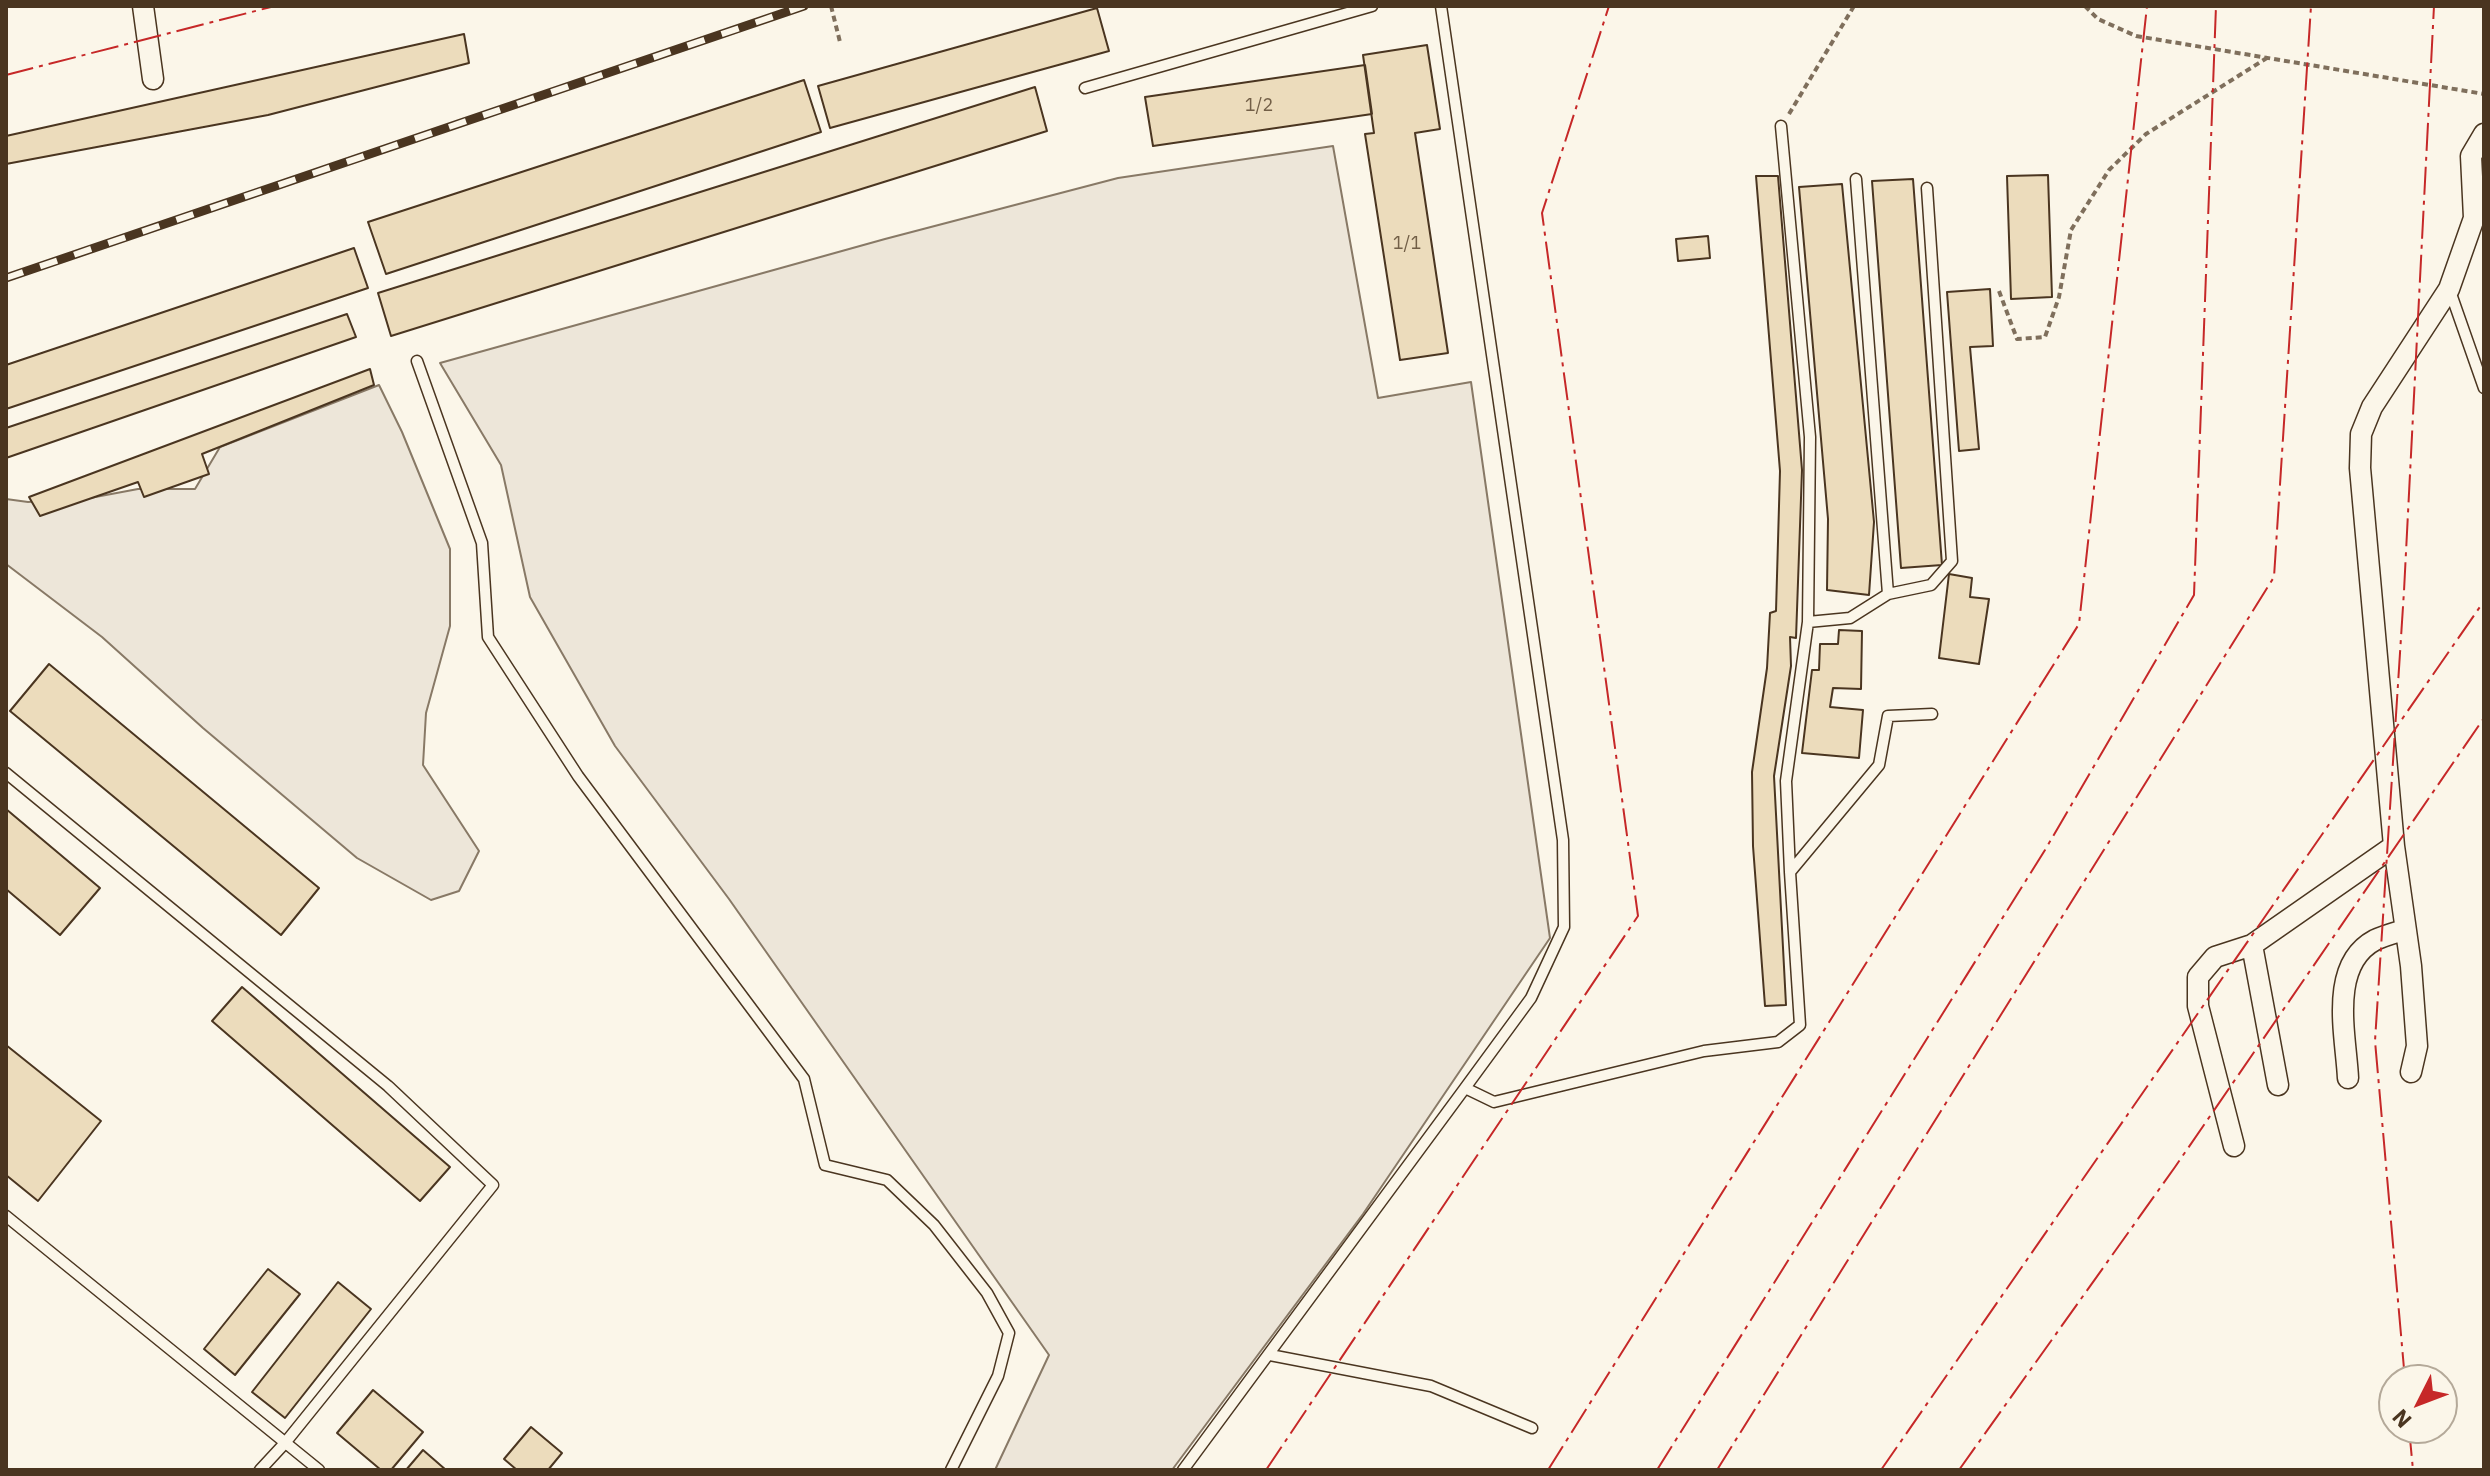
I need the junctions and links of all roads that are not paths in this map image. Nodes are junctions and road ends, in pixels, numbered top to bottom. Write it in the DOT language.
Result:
graph roads {
  1 [pos="143,6"];
  2 [pos="1372,6"];
  3 [pos="1441,6"];
  4 [pos="153,79"];
  5 [pos="1085,88"];
  6 [pos="1781,126"];
  7 [pos="2484,134"];
  8 [pos="1856,179"];
  9 [pos="1927,188"];
  10 [pos="2449,289"];
  11 [pos="417,361"];
  12 [pos="2484,388"];
  13 [pos="1888,594"];
  14 [pos="1808,622"];
  15 [pos="1932,714"];
  16 [pos="6,773"];
  17 [pos="2394,846"];
  18 [pos="1790,872"];
  19 [pos="2404,930"];
  20 [pos="2252,945"];
  21 [pos="2411,1072"];
  22 [pos="2348,1078"];
  23 [pos="2278,1085"];
  24 [pos="1465,1088"];
  25 [pos="2234,1146"];
  26 [pos="6,1216"];
  27 [pos="1270,1355"];
  28 [pos="1532,1428"];
  29 [pos="285,1443"];
  30 [pos="260,1470"];
  31 [pos="319,1470"];
  32 [pos="951,1470"];
  33 [pos="1183,1470"];
  1 -- 4 [label="street"];
  2 -- 5 [label="lane"];
  3 -- 24 [label="lane"];
  6 -- 14 [label="lane"];
  7 -- 10 [label="street"];
  8 -- 13 [label="lane"];
  9 -- 13 [label="lane"];
  10 -- 12 [label="lane"];
  10 -- 17 [label="street"];
  11 -- 32 [label="lane"];
  13 -- 14 [label="lane"];
  14 -- 18 [label="lane"];
  15 -- 18 [label="lane"];
  16 -- 29 [label="lane"];
  17 -- 19 [label="street"];
  17 -- 20 [label="street"];
  18 -- 24 [label="lane"];
  19 -- 21 [label="street"];
  19 -- 22 [label="street"];
  20 -- 23 [label="street"];
  20 -- 25 [label="street"];
  24 -- 27 [label="lane"];
  26 -- 29 [label="lane"];
  27 -- 28 [label="lane"];
  27 -- 33 [label="lane"];
  29 -- 30 [label="lane"];
  29 -- 31 [label="lane"];
}
